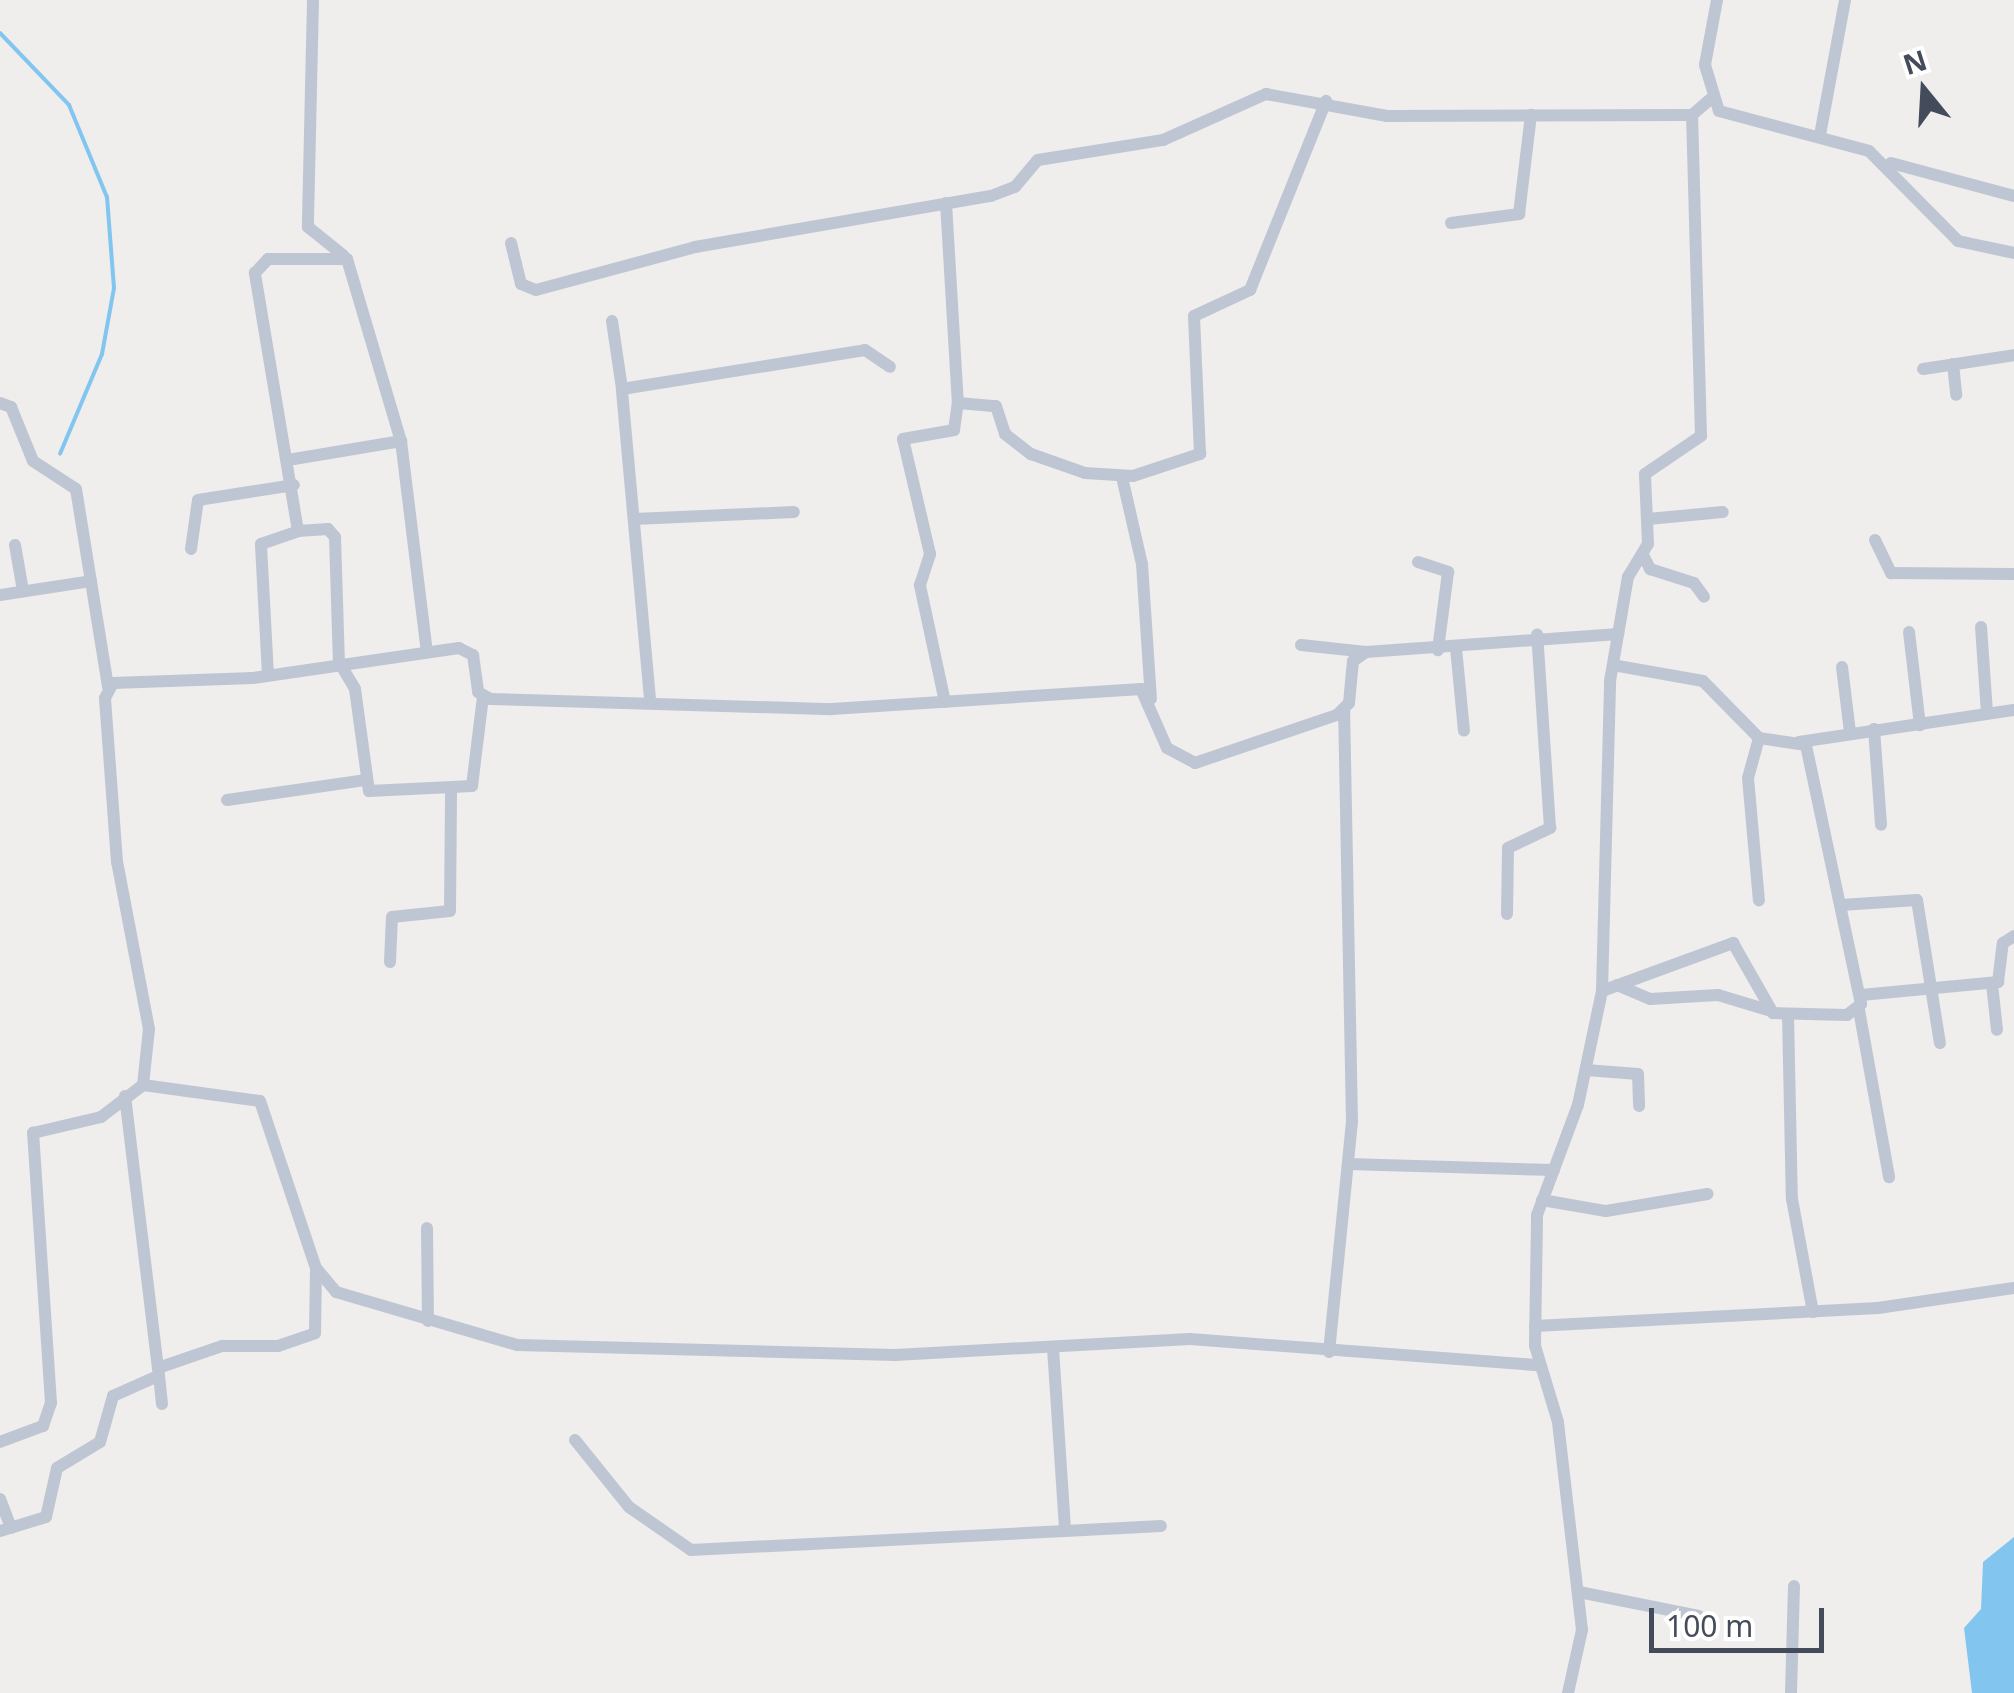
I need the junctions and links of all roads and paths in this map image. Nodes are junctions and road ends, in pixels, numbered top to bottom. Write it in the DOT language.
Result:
graph roads {
  1 [pos="313,0"];
  2 [pos="1717,0"];
  3 [pos="1845,0"];
  4 [pos="1709,100"];
  5 [pos="1326,101"];
  6 [pos="1531,114"];
  7 [pos="1692,115"];
  8 [pos="1820,134"];
  9 [pos="1888,163"];
  10 [pos="2014,196"];
  11 [pos="946,203"];
  12 [pos="1451,223"];
  13 [pos="511,243"];
  14 [pos="2014,253"];
  15 [pos="343,255"];
  16 [pos="612,321"];
  17 [pos="2014,356"];
  18 [pos="1952,364"];
  19 [pos="890,368"];
  20 [pos="1922,369"];
  21 [pos="622,390"];
  22 [pos="1956,395"];
  23 [pos="958,403"];
  24 [pos="0,404"];
  25 [pos="401,441"];
  26 [pos="288,460"];
  27 [pos="1122,477"];
  28 [pos="294,484"];
  29 [pos="794,512"];
  30 [pos="1724,512"];
  31 [pos="634,519"];
  32 [pos="1648,519"];
  33 [pos="298,532"];
  34 [pos="1875,540"];
  35 [pos="15,546"];
  36 [pos="191,549"];
  37 [pos="1643,555"];
  38 [pos="1418,562"];
  39 [pos="2014,574"];
  40 [pos="91,581"];
  41 [pos="23,591"];
  42 [pos="0,594"];
  43 [pos="1704,597"];
  44 [pos="1980,627"];
  45 [pos="1909,632"];
  46 [pos="1537,634"];
  47 [pos="1618,634"];
  48 [pos="1301,645"];
  49 [pos="1456,648"];
  50 [pos="1438,650"];
  51 [pos="427,652"];
  52 [pos="1366,652"];
  53 [pos="338,662"];
  54 [pos="1613,665"];
  55 [pos="1842,668"];
  56 [pos="268,675"];
  57 [pos="108,687"];
  58 [pos="483,696"];
  59 [pos="650,699"];
  60 [pos="1151,699"];
  61 [pos="944,702"];
  62 [pos="1344,710"];
  63 [pos="2014,710"];
  64 [pos="1987,713"];
  65 [pos="1920,724"];
  66 [pos="1874,729"];
  67 [pos="1464,731"];
  68 [pos="1850,732"];
  69 [pos="1759,738"];
  70 [pos="1799,742"];
  71 [pos="365,780"];
  72 [pos="451,789"];
  73 [pos="227,800"];
  74 [pos="1881,825"];
  75 [pos="1759,901"];
  76 [pos="1841,906"];
  77 [pos="1507,914"];
  78 [pos="2014,936"];
  79 [pos="390,962"];
  80 [pos="1992,984"];
  81 [pos="1617,985"];
  82 [pos="1934,988"];
  83 [pos="1602,991"];
  84 [pos="1861,994"];
  85 [pos="1768,1010"];
  86 [pos="1859,1010"];
  87 [pos="1788,1015"];
  88 [pos="1997,1030"];
  89 [pos="1940,1042"];
  90 [pos="1586,1070"];
  91 [pos="143,1085"];
  92 [pos="125,1096"];
  93 [pos="1639,1106"];
  94 [pos="1348,1164"];
  95 [pos="1554,1170"];
  96 [pos="1888,1178"];
  97 [pos="1708,1194"];
  98 [pos="1542,1200"];
  99 [pos="427,1228"];
  100 [pos="316,1268"];
  101 [pos="2014,1288"];
  102 [pos="1813,1312"];
  103 [pos="428,1322"];
  104 [pos="1535,1326"];
  105 [pos="1053,1348"];
  106 [pos="1330,1352"];
  107 [pos="1538,1365"];
  108 [pos="158,1372"];
  109 [pos="162,1404"];
  110 [pos="575,1440"];
  111 [pos="0,1442"];
  112 [pos="0,1499"];
  113 [pos="1161,1526"];
  114 [pos="6,1530"];
  115 [pos="1065,1531"];
  116 [pos="1794,1586"];
  117 [pos="1579,1592"];
  118 [pos="1700,1616"];
  119 [pos="1568,1693"];
  120 [pos="1791,1693"];
  1 -- 15 [label="street"];
  2 -- 4 [label="street"];
  3 -- 8 [label="street"];
  4 -- 7 [label="street"];
  4 -- 8 [label="street"];
  5 -- 6 [label="street"];
  5 -- 11 [label="street"];
  5 -- 27 [label="street"];
  6 -- 7 [label="street"];
  6 -- 12 [label="street"];
  7 -- 32 [label="street"];
  8 -- 9 [label="street"];
  9 -- 10 [label="street"];
  9 -- 14 [label="street"];
  11 -- 13 [label="street"];
  11 -- 23 [label="street"];
  15 -- 25 [label="street"];
  15 -- 26 [label="street"];
  16 -- 21 [label="street"];
  17 -- 18 [label="street"];
  18 -- 20 [label="street"];
  18 -- 22 [label="street"];
  19 -- 21 [label="street"];
  21 -- 31 [label="street"];
  23 -- 27 [label="street"];
  23 -- 61 [label="street"];
  24 -- 40 [label="street"];
  25 -- 26 [label="street"];
  25 -- 51 [label="street"];
  26 -- 28 [label="street"];
  27 -- 60 [label="street"];
  28 -- 33 [label="street"];
  28 -- 36 [label="street"];
  29 -- 31 [label="street"];
  30 -- 32 [label="street"];
  31 -- 59 [label="street"];
  32 -- 37 [label="street"];
  33 -- 53 [label="street"];
  33 -- 56 [label="street"];
  34 -- 39 [label="street"];
  35 -- 41 [label="street"];
  37 -- 43 [label="street"];
  37 -- 47 [label="street"];
  38 -- 50 [label="street"];
  40 -- 41 [label="street"];
  40 -- 57 [label="street"];
  41 -- 42 [label="street"];
  44 -- 64 [label="street"];
  45 -- 65 [label="street"];
  46 -- 47 [label="street"];
  46 -- 49 [label="street"];
  46 -- 77 [label="street"];
  47 -- 54 [label="street"];
  48 -- 52 [label="street"];
  49 -- 50 [label="street"];
  49 -- 67 [label="street"];
  50 -- 52 [label="street"];
  51 -- 53 [label="street"];
  51 -- 58 [label="street"];
  52 -- 62 [label="street"];
  53 -- 56 [label="street"];
  53 -- 71 [label="street"];
  54 -- 69 [label="street"];
  54 -- 83 [label="street"];
  55 -- 68 [label="street"];
  56 -- 57 [label="street"];
  57 -- 91 [label="street"];
  58 -- 59 [label="street"];
  58 -- 72 [label="street"];
  59 -- 61 [label="street"];
  60 -- 61 [label="street"];
  60 -- 62 [label="street"];
  62 -- 94 [label="street"];
  63 -- 64 [label="street"];
  64 -- 65 [label="street"];
  65 -- 66 [label="street"];
  66 -- 68 [label="street"];
  66 -- 74 [label="street"];
  68 -- 70 [label="street"];
  69 -- 70 [label="street"];
  69 -- 75 [label="street"];
  70 -- 76 [label="street"];
  71 -- 72 [label="street"];
  71 -- 73 [label="street"];
  72 -- 79 [label="street"];
  76 -- 82 [label="street"];
  76 -- 84 [label="street"];
  78 -- 80 [label="street"];
  80 -- 82 [label="street"];
  80 -- 88 [label="street"];
  81 -- 83 [label="street"];
  81 -- 85 [label="street"];
  81 -- 85 [label="street"];
  82 -- 84 [label="street"];
  82 -- 89 [label="street"];
  83 -- 90 [label="street"];
  84 -- 86 [label="street"];
  85 -- 87 [label="street"];
  86 -- 87 [label="street"];
  86 -- 96 [label="street"];
  87 -- 102 [label="street"];
  90 -- 93 [label="street"];
  90 -- 95 [label="street"];
  91 -- 92 [label="street"];
  91 -- 100 [label="street"];
  92 -- 108 [label="street"];
  92 -- 111 [label="street"];
  94 -- 95 [label="street"];
  94 -- 106 [label="street"];
  95 -- 98 [label="street"];
  97 -- 98 [label="street"];
  98 -- 104 [label="street"];
  99 -- 103 [label="street"];
  100 -- 103 [label="street"];
  100 -- 108 [label="street"];
  101 -- 102 [label="street"];
  102 -- 104 [label="street"];
  103 -- 105 [label="street"];
  104 -- 107 [label="street"];
  105 -- 106 [label="street"];
  105 -- 115 [label="street"];
  106 -- 107 [label="street"];
  107 -- 117 [label="street"];
  108 -- 109 [label="street"];
  108 -- 114 [label="street"];
  110 -- 115 [label="street"];
  112 -- 114 [label="street"];
  113 -- 115 [label="street"];
  116 -- 120 [label="street"];
  117 -- 118 [label="street"];
  117 -- 119 [label="street"];
}
